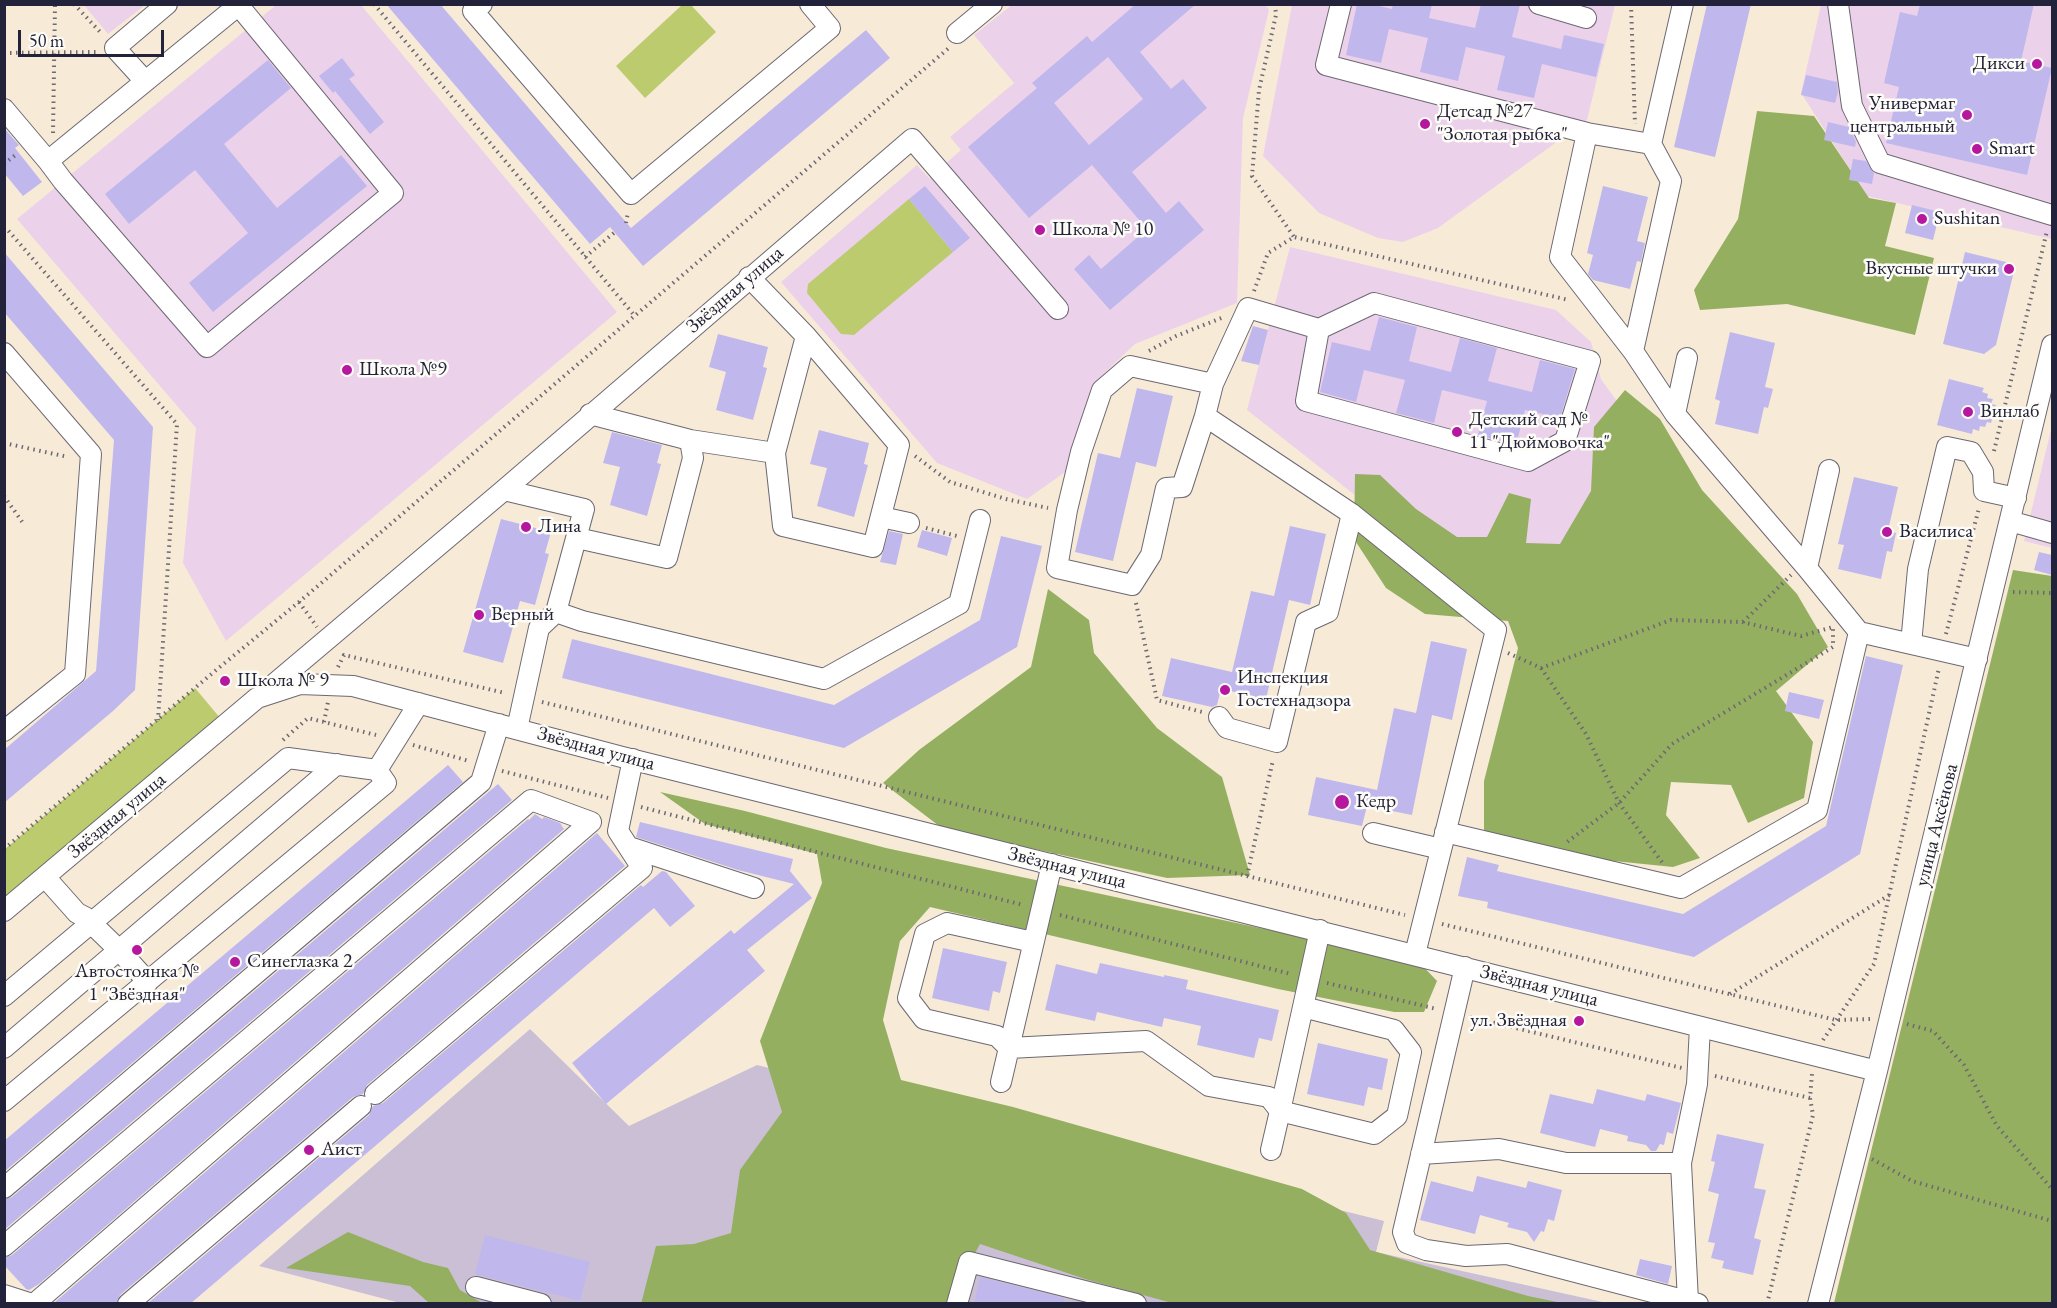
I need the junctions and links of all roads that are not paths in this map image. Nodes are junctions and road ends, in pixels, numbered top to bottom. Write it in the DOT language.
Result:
graph roads {
  1 [pos="167,4"];
  2 [pos="482,4"];
  3 [pos="810,4"];
  4 [pos="992,4"];
  5 [pos="1341,4"];
  6 [pos="1539,4"];
  7 [pos="1683,4"];
  8 [pos="1838,4"];
  9 [pos="239,5"];
  10 [pos="1586,18"];
  11 [pos="957,33"];
  12 [pos="145,81"];
  13 [pos="4,109"];
  14 [pos="1587,133"];
  15 [pos="1643,143"];
  16 [pos="51,160"];
  17 [pos="2052,215"];
  18 [pos="749,277"];
  19 [pos="1058,309"];
  20 [pos="1318,329"];
  21 [pos="806,336"];
  22 [pos="2052,345"];
  23 [pos="1633,351"];
  24 [pos="4,353"];
  25 [pos="1687,358"];
  26 [pos="1213,384"];
  27 [pos="590,414"];
  28 [pos="1675,414"];
  29 [pos="1205,416"];
  30 [pos="2044,420"];
  31 [pos="690,440"];
  32 [pos="775,453"];
  33 [pos="1829,470"];
  34 [pos="504,490"];
  35 [pos="2016,498"];
  36 [pos="1352,514"];
  37 [pos="881,517"];
  38 [pos="980,520"];
  39 [pos="2010,521"];
  40 [pos="909,523"];
  41 [pos="2052,533"];
  42 [pos="577,538"];
  43 [pos="1805,565"];
  44 [pos="556,612"];
  45 [pos="1859,632"];
  46 [pos="1911,644"];
  47 [pos="1977,659"];
  48 [pos="257,698"];
  49 [pos="419,703"];
  50 [pos="1219,717"];
  51 [pos="508,727"];
  52 [pos="4,731"];
  53 [pos="633,759"];
  54 [pos="337,764"];
  55 [pos="377,770"];
  56 [pos="1373,833"];
  57 [pos="1443,841"];
  58 [pos="629,847"];
  59 [pos="1052,864"];
  60 [pos="45,877"];
  61 [pos="754,888"];
  62 [pos="4,911"];
  63 [pos="92,924"];
  64 [pos="1320,930"];
  65 [pos="1033,942"];
  66 [pos="119,950"];
  67 [pos="1415,954"];
  68 [pos="1465,967"];
  69 [pos="148,982"];
  70 [pos="4,996"];
  71 [pos="1303,1007"];
  72 [pos="1700,1027"];
  73 [pos="4,1048"];
  74 [pos="1009,1048"];
  75 [pos="1877,1071"];
  76 [pos="1001,1082"];
  77 [pos="4,1101"];
  78 [pos="1280,1111"];
  79 [pos="1271,1150"];
  80 [pos="1421,1154"];
  81 [pos="1682,1163"];
  82 [pos="4,1188"];
  83 [pos="4,1246"];
  84 [pos="476,1287"];
  85 [pos="4,1294"];
  86 [pos="1693,1302"];
  87 [pos="33,1304"];
  88 [pos="128,1304"];
  89 [pos="541,1304"];
  90 [pos="957,1304"];
  91 [pos="1136,1304"];
  92 [pos="1818,1304"];
  1 -- 12 [label="street"];
  2 -- 3 [label="street"];
  4 -- 11 [label="street"];
  5 -- 14 [label="street"];
  6 -- 10 [label="street"];
  7 -- 15 [label="street"];
  8 -- 17 [label="street"];
  9 -- 12 [label="street"];
  9 -- 16 [label="street"];
  12 -- 16 [label="street"];
  13 -- 16 [label="street"];
  14 -- 15 [label="street"];
  14 -- 23 [label="street"];
  15 -- 23 [label="street"];
  18 -- 19 [label="street, Звёздная улица"];
  18 -- 21 [label="street"];
  18 -- 27 [label="street, Звёздная улица"];
  20 -- 20 [label="street"];
  20 -- 26 [label="street"];
  21 -- 32 [label="street"];
  21 -- 37 [label="street"];
  22 -- 30 [label="street, улица Аксёнова"];
  23 -- 28 [label="street"];
  24 -- 52 [label="street"];
  25 -- 28 [label="street"];
  26 -- 29 [label="street"];
  26 -- 29 [label="street"];
  27 -- 31 [label="street"];
  27 -- 34 [label="street, Звёздная улица"];
  28 -- 43 [label="street"];
  29 -- 36 [label="street"];
  30 -- 35 [label="street, улица Аксёнова"];
  31 -- 32 [label="street"];
  31 -- 42 [label="street"];
  32 -- 37 [label="street"];
  33 -- 43 [label="street"];
  34 -- 42 [label="street"];
  34 -- 48 [label="street, Звёздная улица"];
  35 -- 39 [label="street, улица Аксёнова"];
  35 -- 46 [label="street"];
  36 -- 50 [label="street"];
  36 -- 57 [label="street"];
  37 -- 40 [label="street"];
  38 -- 44 [label="street"];
  39 -- 41 [label="street"];
  39 -- 47 [label="street, улица Аксёнова"];
  42 -- 44 [label="street"];
  43 -- 45 [label="street"];
  44 -- 51 [label="street"];
  45 -- 46 [label="street"];
  45 -- 57 [label="street"];
  46 -- 47 [label="street"];
  47 -- 75 [label="street, улица Аксёнова"];
  48 -- 49 [label="street, Звёздная улица"];
  48 -- 60 [label="street, Звёздная улица"];
  49 -- 51 [label="street, Звёздная улица"];
  49 -- 55 [label="street"];
  51 -- 53 [label="street, Звёздная улица"];
  51 -- 82 [label="street"];
  53 -- 58 [label="street"];
  53 -- 59 [label="street, Звёздная улица"];
  54 -- 55 [label="street"];
  54 -- 63 [label="street"];
  54 -- 66 [label="street"];
  55 -- 69 [label="street"];
  56 -- 57 [label="street"];
  57 -- 67 [label="street"];
  58 -- 61 [label="street"];
  58 -- 88 [label="street"];
  59 -- 64 [label="street, Звёздная улица"];
  59 -- 65 [label="street"];
  60 -- 62 [label="street, Звёздная улица"];
  60 -- 63 [label="street"];
  63 -- 66 [label="street"];
  63 -- 70 [label="street"];
  64 -- 67 [label="street, Звёздная улица"];
  64 -- 71 [label="street"];
  65 -- 74 [label="street"];
  65 -- 74 [label="street"];
  66 -- 69 [label="street"];
  66 -- 73 [label="street"];
  67 -- 68 [label="street, Звёздная улица"];
  68 -- 72 [label="street, Звёздная улица"];
  68 -- 80 [label="street"];
  69 -- 77 [label="street"];
  71 -- 78 [label="street"];
  71 -- 78 [label="street"];
  72 -- 75 [label="street, Звёздная улица"];
  72 -- 81 [label="street"];
  74 -- 76 [label="street"];
  74 -- 78 [label="street"];
  75 -- 92 [label="street, улица Аксёнова"];
  78 -- 79 [label="street"];
  80 -- 81 [label="street"];
  80 -- 86 [label="street"];
  81 -- 86 [label="street"];
  83 -- 87 [label="street"];
  84 -- 89 [label="street"];
  85 -- 87 [label="street"];
  90 -- 91 [label="street"];
}
